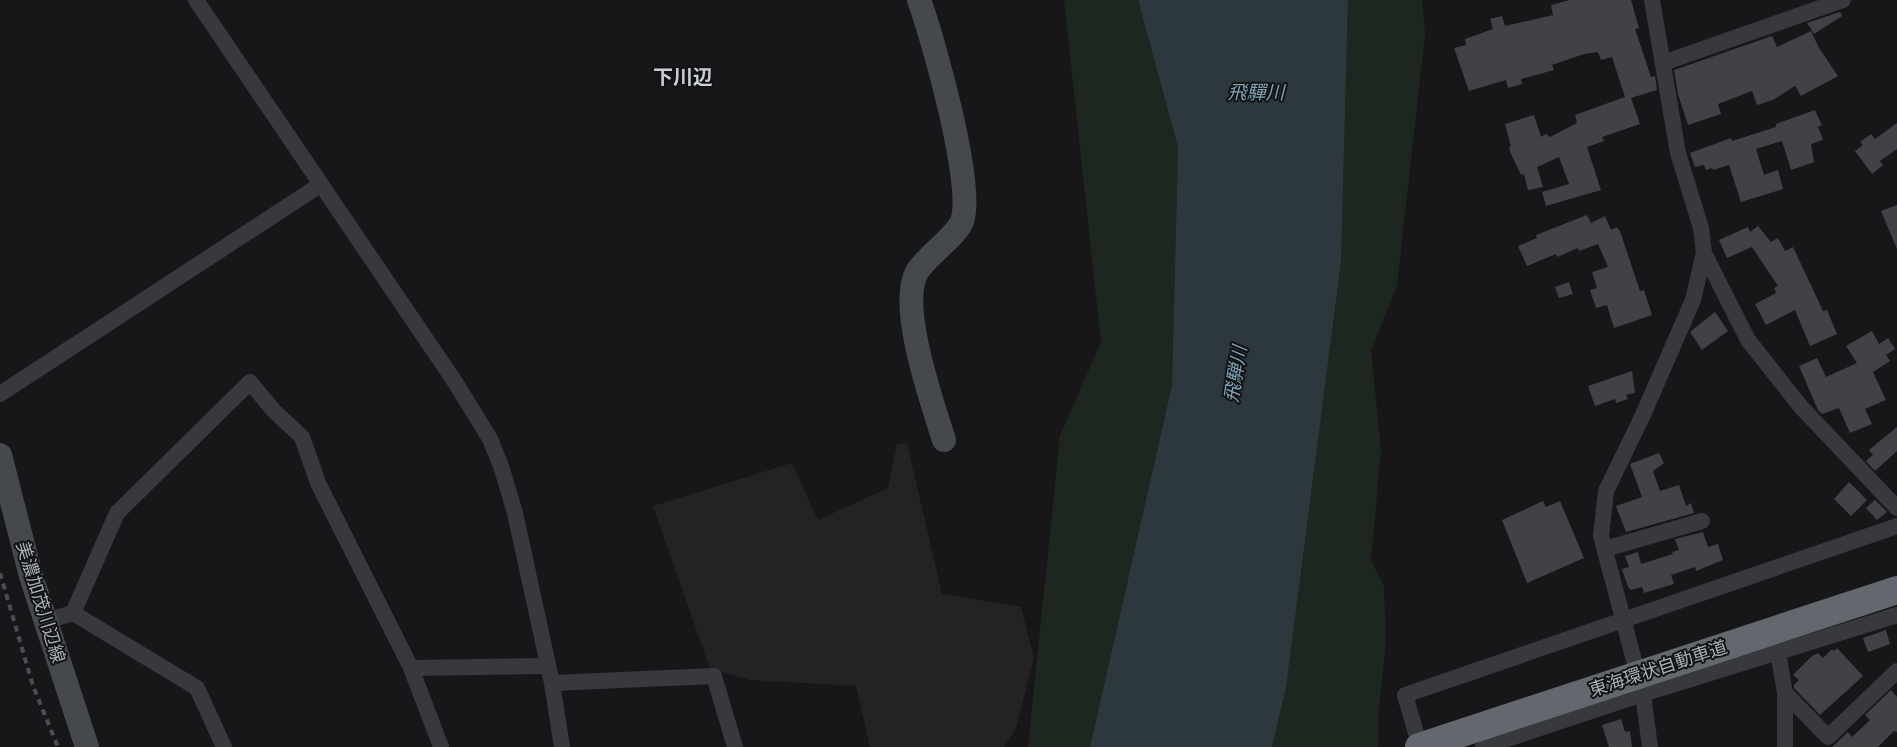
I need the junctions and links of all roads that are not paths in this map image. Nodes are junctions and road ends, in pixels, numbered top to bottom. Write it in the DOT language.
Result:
graph roads {
  1 [pos="196,0"];
  2 [pos="919,0"];
  3 [pos="1652,0"];
  4 [pos="1843,0"];
  5 [pos="1663,63"];
  6 [pos="320,185"];
  7 [pos="1704,253"];
  8 [pos="0,394"];
  9 [pos="944,440"];
  10 [pos="0,455"];
  11 [pos="1897,508"];
  12 [pos="1702,521"];
  13 [pos="1897,526"];
  14 [pos="1605,549"];
  15 [pos="1897,590"];
  16 [pos="73,613"];
  17 [pos="1897,615"];
  18 [pos="1624,618"];
  19 [pos="46,621"];
  20 [pos="1778,652"];
  21 [pos="548,666"];
  22 [pos="411,668"];
  23 [pos="1897,671"];
  24 [pos="552,683"];
  25 [pos="1785,693"];
  26 [pos="1643,694"];
  27 [pos="87,747"];
  28 [pos="224,747"];
  29 [pos="441,747"];
  30 [pos="562,747"];
  31 [pos="735,747"];
  32 [pos="1420,747"];
  33 [pos="1483,747"];
  34 [pos="1650,747"];
  35 [pos="1785,747"];
  1 -- 6 [label="street"];
  2 -- 9 [label="street"];
  3 -- 5 [label="street"];
  4 -- 5 [label="street"];
  5 -- 7 [label="street"];
  6 -- 8 [label="street"];
  6 -- 21 [label="street"];
  7 -- 11 [label="street"];
  7 -- 14 [label="street"];
  10 -- 19 [label="street, 美濃加茂川辺線"];
  12 -- 14 [label="street"];
  13 -- 18 [label="street"];
  14 -- 18 [label="street"];
  15 -- 32 [label="highway, 東海環状自動車道, bridge"];
  16 -- 19 [label="street"];
  16 -- 22 [label="street"];
  16 -- 28 [label="street"];
  17 -- 20 [label="street"];
  18 -- 26 [label="street"];
  18 -- 32 [label="street"];
  19 -- 27 [label="street, 美濃加茂川辺線"];
  20 -- 25 [label="street"];
  20 -- 26 [label="street"];
  21 -- 22 [label="street"];
  21 -- 24 [label="street"];
  22 -- 29 [label="street"];
  23 -- 25 [label="street"];
  24 -- 30 [label="street"];
  24 -- 31 [label="street"];
  25 -- 35 [label="street"];
  26 -- 33 [label="street"];
  26 -- 34 [label="street"];
}
